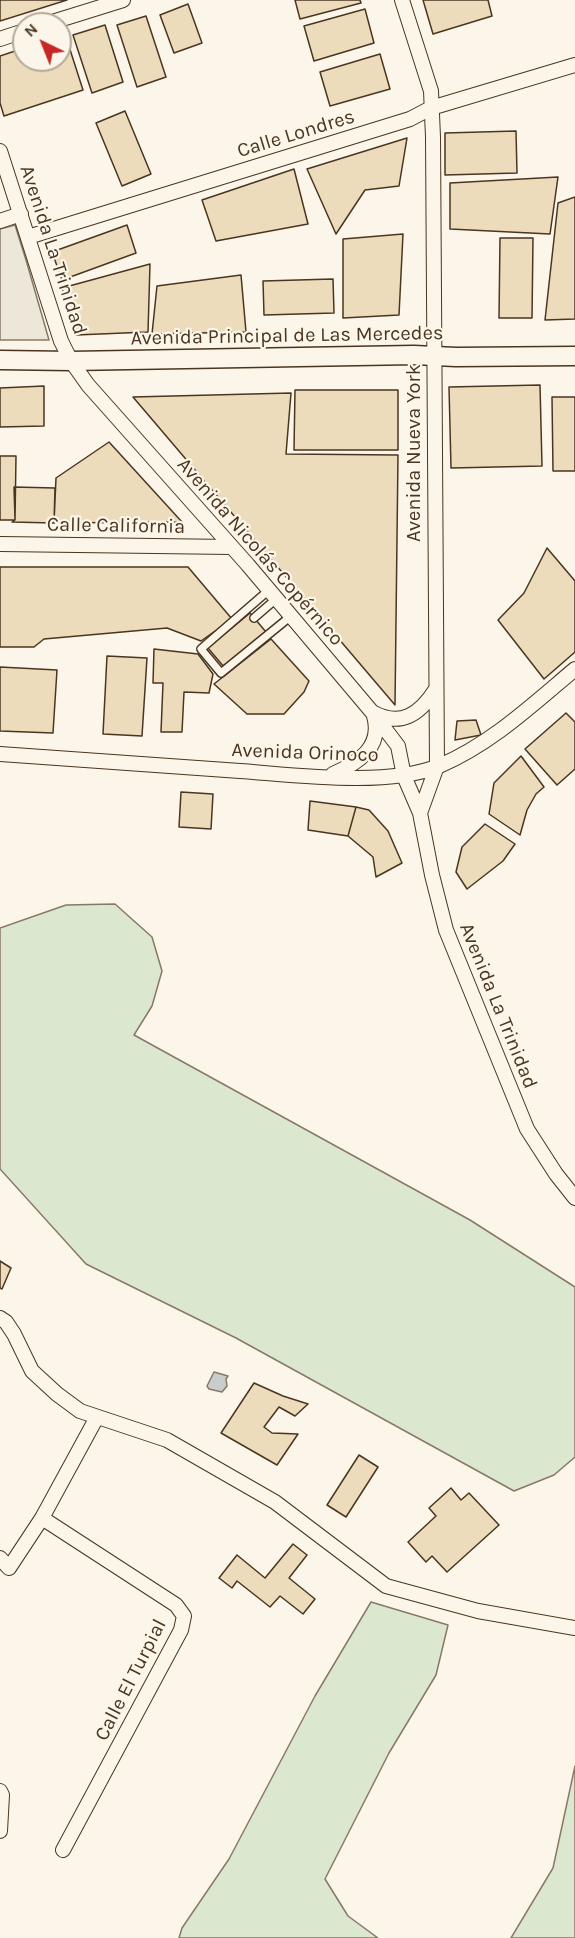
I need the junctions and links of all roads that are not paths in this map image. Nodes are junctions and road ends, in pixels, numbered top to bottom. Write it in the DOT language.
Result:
graph roads {
  1 [pos="123,0"];
  2 [pos="402,0"];
  3 [pos="72,16"];
  4 [pos="575,64"];
  5 [pos="431,108"];
  6 [pos="0,151"];
  7 [pos="21,214"];
  8 [pos="0,221"];
  9 [pos="28,237"];
  10 [pos="433,356"];
  11 [pos="575,356"];
  12 [pos="0,360"];
  13 [pos="71,361"];
  14 [pos="0,544"];
  15 [pos="232,547"];
  16 [pos="273,595"];
  17 [pos="291,616"];
  18 [pos="254,618"];
  19 [pos="575,669"];
  20 [pos="436,689"];
  21 [pos="372,712"];
  22 [pos="0,754"];
  23 [pos="437,766"];
  24 [pos="404,776"];
  25 [pos="326,777"];
  26 [pos="420,813"];
  27 [pos="575,1198"];
  28 [pos="0,1318"];
  29 [pos="97,1417"];
  30 [pos="42,1518"];
  31 [pos="0,1558"];
  32 [pos="575,1628"];
  33 [pos="0,1791"];
  34 [pos="0,1831"];
  35 [pos="63,1850"];
  1 -- 3 [label="street"];
  2 -- 5 [label="street, Avenida Nueva York"];
  4 -- 5 [label="street, Calle Londres"];
  5 -- 9 [label="street, Calle Londres"];
  5 -- 10 [label="street, Avenida Nueva York"];
  6 -- 7 [label="street, Avenida La Trinidad"];
  7 -- 8 [label="street"];
  7 -- 9 [label="street, Avenida La Trinidad"];
  9 -- 13 [label="street, Avenida La Trinidad"];
  10 -- 11 [label="street, Avenida Principal de Las Mercedes"];
  10 -- 13 [label="street, Avenida Principal de Las Mercedes"];
  10 -- 20 [label="street, Avenida Nueva York"];
  12 -- 13 [label="street, Avenida Principal de Las Mercedes"];
  13 -- 15 [label="street, Avenida Nicolás Copérnico"];
  14 -- 15 [label="street, Calle California"];
  15 -- 16 [label="street, Avenida Nicolás Copérnico"];
  16 -- 17 [label="street, Avenida Nicolás Copérnico"];
  16 -- 17 [label="lane"];
  16 -- 18 [label="lane"];
  17 -- 21 [label="street, Avenida Nicolás Copérnico"];
  19 -- 23 [label="street, Avenida Orinoco"];
  20 -- 21 [label="street"];
  20 -- 23 [label="street, Avenida Nueva York"];
  21 -- 24 [label="street, Avenida Nicolás Copérnico"];
  21 -- 25 [label="street"];
  22 -- 25 [label="street, Avenida Orinoco"];
  23 -- 24 [label="street, Avenida Orinoco"];
  23 -- 26 [label="street"];
  24 -- 25 [label="street, Avenida Orinoco"];
  24 -- 26 [label="street, Avenida La Trinidad"];
  26 -- 27 [label="street, Avenida La Trinidad"];
  28 -- 29 [label="street"];
  29 -- 30 [label="street"];
  29 -- 32 [label="street"];
  30 -- 31 [label="street"];
  30 -- 35 [label="street, Calle El Turpial"];
  33 -- 34 [label="street"];
}
